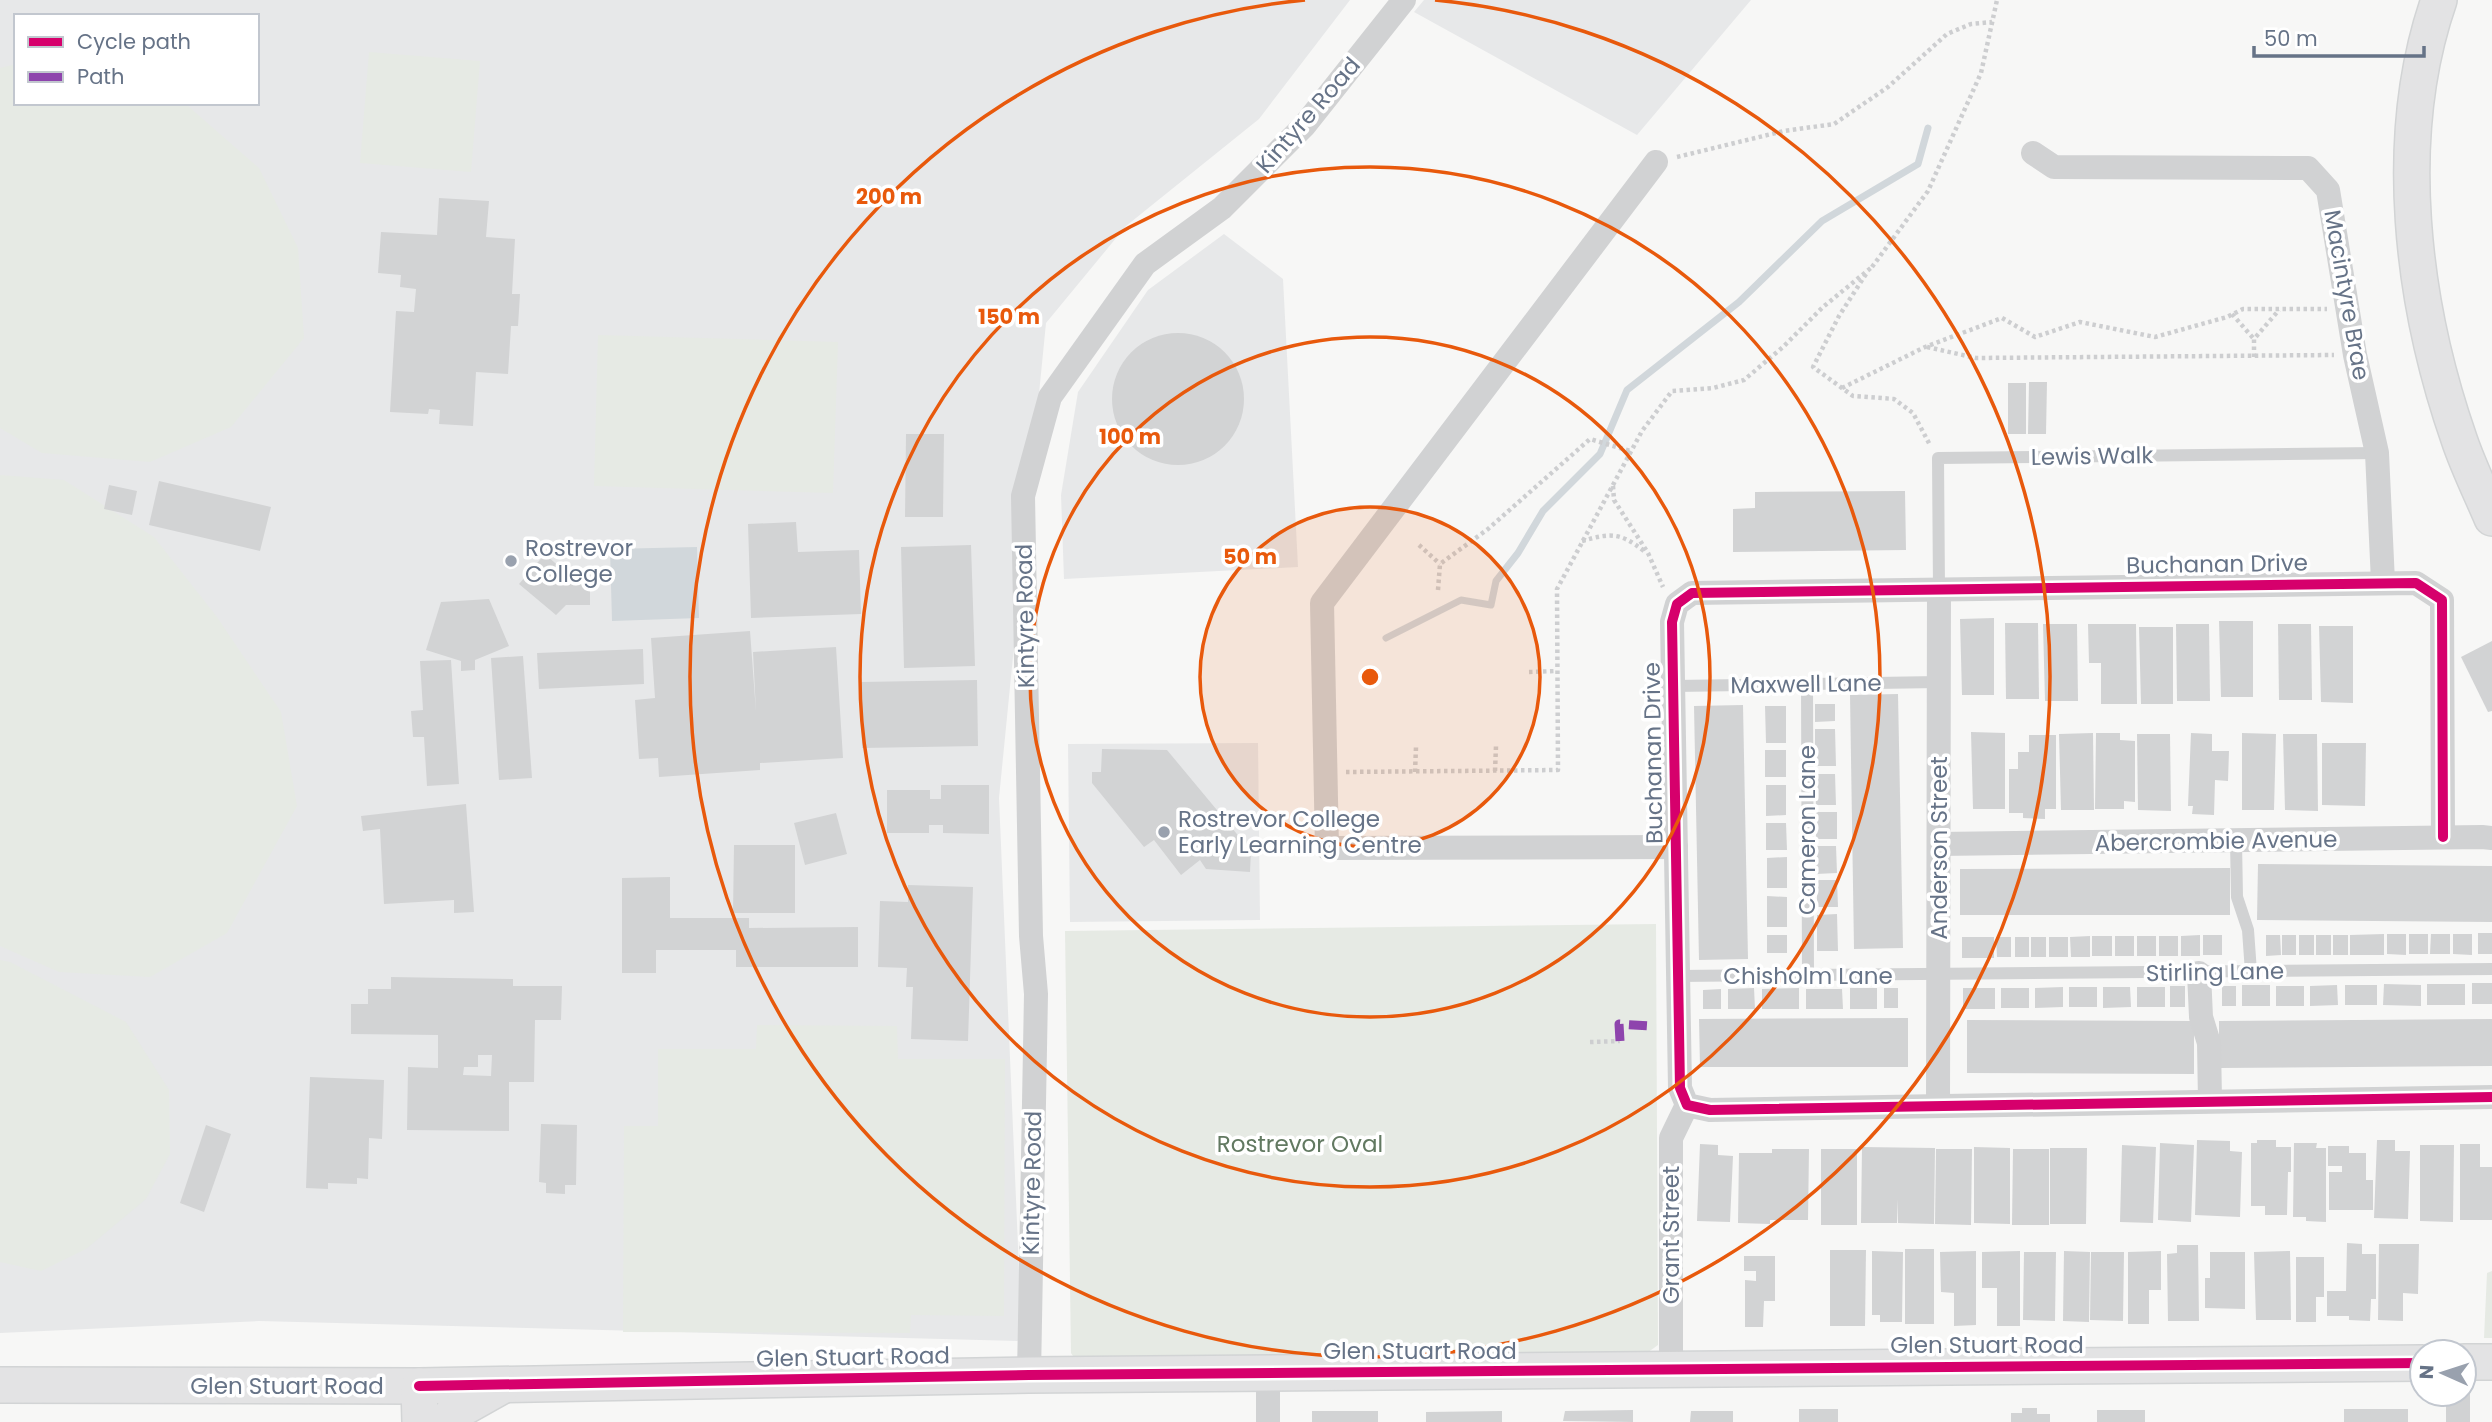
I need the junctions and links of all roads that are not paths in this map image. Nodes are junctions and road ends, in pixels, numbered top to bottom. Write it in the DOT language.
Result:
graph roads {
  1 [pos="1404,0"];
  2 [pos="2439,0"];
  3 [pos="2033,153"];
  4 [pos="1656,162"];
  5 [pos="2377,453"];
  6 [pos="2492,518"];
  7 [pos="2383,582"];
  8 [pos="1939,589"];
  9 [pos="1939,682"];
  10 [pos="1807,684"];
  11 [pos="1674,686"];
  12 [pos="2443,837"];
  13 [pos="2492,838"];
  14 [pos="2236,841"];
  15 [pos="1939,844"];
  16 [pos="1676,847"];
  17 [pos="2492,969"];
  18 [pos="2251,972"];
  19 [pos="2199,973"];
  20 [pos="1938,975"];
  21 [pos="1678,976"];
  22 [pos="1808,976"];
  23 [pos="2492,1097"];
  24 [pos="2210,1101"];
  25 [pos="1687,1105"];
  26 [pos="1938,1106"];
  27 [pos="2408,1363"];
  28 [pos="1671,1369"];
  29 [pos="1268,1373"];
  30 [pos="1029,1375"];
  31 [pos="505,1384"];
  32 [pos="0,1385"];
  33 [pos="419,1386"];
  34 [pos="420,1422"];
  35 [pos="447,1422"];
  36 [pos="1268,1422"];
  1 -- 30 [label="street, Kintyre Road"];
  2 -- 6 [label="street"];
  3 -- 5 [label="street, Macintyre Brae"];
  4 -- 16 [label="street"];
  5 -- 7 [label="street, Macintyre Brae"];
  5 -- 8 [label="lane, Lewis Walk"];
  7 -- 8 [label="street, Buchanan Drive"];
  7 -- 12 [label="street, Buchanan Drive"];
  8 -- 9 [label="street, Anderson Street"];
  8 -- 11 [label="street, Buchanan Drive"];
  9 -- 10 [label="lane, Maxwell Lane"];
  9 -- 15 [label="street, Anderson Street"];
  10 -- 11 [label="lane, Maxwell Lane"];
  10 -- 22 [label="lane, Cameron Lane"];
  11 -- 16 [label="street, Buchanan Drive"];
  12 -- 13 [label="street, Abercrombie Avenue"];
  12 -- 14 [label="street, Abercrombie Avenue"];
  14 -- 15 [label="street, Abercrombie Avenue"];
  14 -- 18 [label="lane"];
  15 -- 20 [label="street, Anderson Street"];
  16 -- 21 [label="street, Buchanan Drive"];
  17 -- 18 [label="lane, Stirling Lane"];
  18 -- 19 [label="lane, Stirling Lane"];
  19 -- 20 [label="lane, Stirling Lane"];
  19 -- 24 [label="street"];
  20 -- 22 [label="lane, Chisholm Lane"];
  20 -- 26 [label="street, Anderson Street"];
  21 -- 22 [label="lane, Chisholm Lane"];
  21 -- 25 [label="street, Buchanan Drive"];
  23 -- 24 [label="street"];
  24 -- 26 [label="street"];
  25 -- 26 [label="street"];
  25 -- 28 [label="street, Grant Street"];
  27 -- 28 [label="street, Glen Stuart Road"];
  28 -- 29 [label="street, Glen Stuart Road"];
  29 -- 30 [label="street, Glen Stuart Road"];
  29 -- 36 [label="street"];
  30 -- 31 [label="street, Glen Stuart Road"];
  31 -- 33 [label="street, Glen Stuart Road"];
  31 -- 35 [label="street"];
  32 -- 33 [label="street, Glen Stuart Road"];
  33 -- 34 [label="street"];
}
